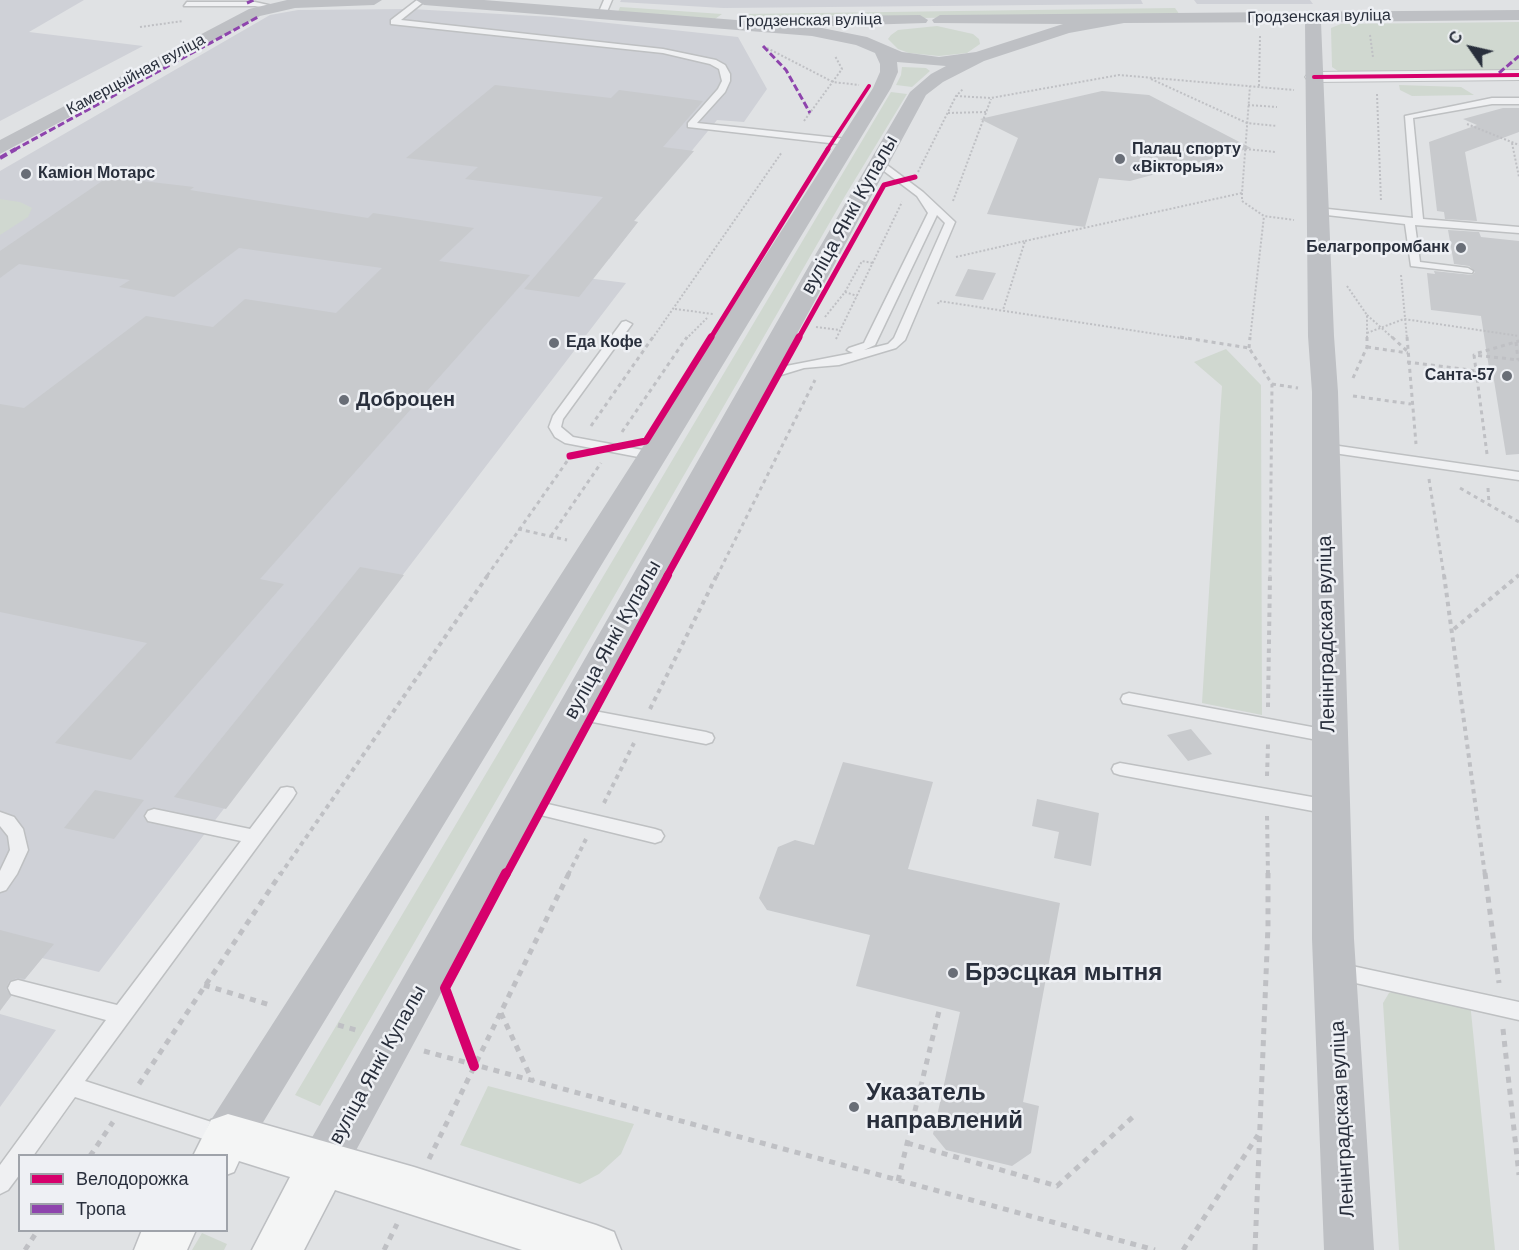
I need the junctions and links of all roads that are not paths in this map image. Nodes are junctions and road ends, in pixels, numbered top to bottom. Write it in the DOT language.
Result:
graph roads {
  1 [pos="374,0"];
  2 [pos="423,0"];
  3 [pos="431,0"];
  4 [pos="187,4"];
  5 [pos="273,7"];
  6 [pos="605,7"];
  7 [pos="1519,15"];
  8 [pos="920,20"];
  9 [pos="940,20"];
  10 [pos="1118,20"];
  11 [pos="701,22"];
  12 [pos="1313,25"];
  13 [pos="878,48"];
  14 [pos="985,55"];
  15 [pos="1519,75"];
  16 [pos="1314,77"];
  17 [pos="1519,101"];
  18 [pos="847,142"];
  19 [pos="0,148"];
  20 [pos="881,160"];
  21 [pos="912,184"];
  22 [pos="1318,211"];
  23 [pos="1414,221"];
  24 [pos="1519,230"];
  25 [pos="1468,271"];
  26 [pos="626,324"];
  27 [pos="824,361"];
  28 [pos="763,370"];
  29 [pos="1325,448"];
  30 [pos="654,456"];
  31 [pos="1519,476"];
  32 [pos="1130,699"];
  33 [pos="573,713"];
  34 [pos="1328,736"];
  35 [pos="706,738"];
  36 [pos="1120,769"];
  37 [pos="287,793"];
  38 [pos="522,804"];
  39 [pos="1329,807"];
  40 [pos="154,816"];
  41 [pos="0,819"];
  42 [pos="655,836"];
  43 [pos="254,837"];
  44 [pos="0,885"];
  45 [pos="1335,970"];
  46 [pos="18,987"];
  47 [pos="1510,1009"];
  48 [pos="121,1016"];
  49 [pos="70,1086"];
  50 [pos="222,1146"];
  51 [pos="21,1154"];
  52 [pos="18,1159"];
  53 [pos="323,1164"];
  54 [pos="0,1183"];
  55 [pos="170,1232"];
  56 [pos="159,1250"];
  57 [pos="277,1250"];
  58 [pos="596,1250"];
  59 [pos="1349,1250"];
  1 -- 5 [label="main road"];
  2 -- 3 [label="main road, Гродзенская вуліца"];
  2 -- 18 [label="lane"];
  3 -- 6 [label="main road, Гродзенская вуліца"];
  4 -- 5 [label="lane"];
  5 -- 19 [label="main road, Камерцыйная вуліца"];
  6 -- 11 [label="main road, Гродзенская вуліца"];
  7 -- 12 [label="main road, Гродзенская вуліца"];
  8 -- 9 [label="main road"];
  8 -- 11 [label="main road, Гродзенская вуліца"];
  8 -- 13 [label="main road"];
  9 -- 10 [label="main road, Гродзенская вуліца"];
  9 -- 14 [label="main road"];
  10 -- 12 [label="main road, Гродзенская вуліца"];
  10 -- 14 [label="main road, Гродзенская вуліца"];
  11 -- 13 [label="main road, Гродзенская вуліца"];
  12 -- 16 [label="main road, Ленінградская вуліца"];
  13 -- 14 [label="main road, Гродзенская вуліца"];
  13 -- 18 [label="main road, вуліца Янкі Купалы"];
  14 -- 20 [label="main road, вуліца Янкі Купалы"];
  15 -- 16 [label="street"];
  16 -- 22 [label="main road, Ленінградская вуліца"];
  17 -- 23 [label="lane"];
  18 -- 30 [label="main road, вуліца Янкі Купалы"];
  20 -- 21 [label="lane"];
  20 -- 28 [label="main road, вуліца Янкі Купалы"];
  21 -- 27 [label="lane"];
  21 -- 27 [label="lane"];
  22 -- 23 [label="lane"];
  22 -- 29 [label="main road, Ленінградская вуліца"];
  23 -- 24 [label="lane"];
  23 -- 25 [label="lane"];
  26 -- 30 [label="lane"];
  27 -- 28 [label="lane"];
  28 -- 33 [label="main road, вуліца Янкі Купалы"];
  29 -- 31 [label="lane"];
  29 -- 34 [label="main road, Ленінградская вуліца"];
  30 -- 50 [label="main road, вуліца Янкі Купалы"];
  32 -- 34 [label="lane"];
  33 -- 35 [label="lane"];
  33 -- 38 [label="main road, вуліца Янкі Купалы"];
  34 -- 39 [label="main road, Ленінградская вуліца"];
  36 -- 39 [label="lane"];
  37 -- 43 [label="lane"];
  38 -- 42 [label="lane"];
  38 -- 53 [label="main road, вуліца Янкі Купалы"];
  39 -- 45 [label="main road, Ленінградская вуліца"];
  40 -- 43 [label="lane"];
  41 -- 44 [label="lane"];
  43 -- 48 [label="lane"];
  45 -- 47 [label="lane"];
  45 -- 59 [label="main road, Ленінградская вуліца"];
  46 -- 48 [label="lane"];
  48 -- 49 [label="lane"];
  49 -- 50 [label="lane"];
  49 -- 51 [label="lane"];
  50 -- 53 [label="main road"];
  52 -- 54 [label="lane"];
  53 -- 57 [label="main road, вуліца Янкі Купалы"];
  53 -- 58 [label="main road"];
  55 -- 56 [label="main road"];
}
